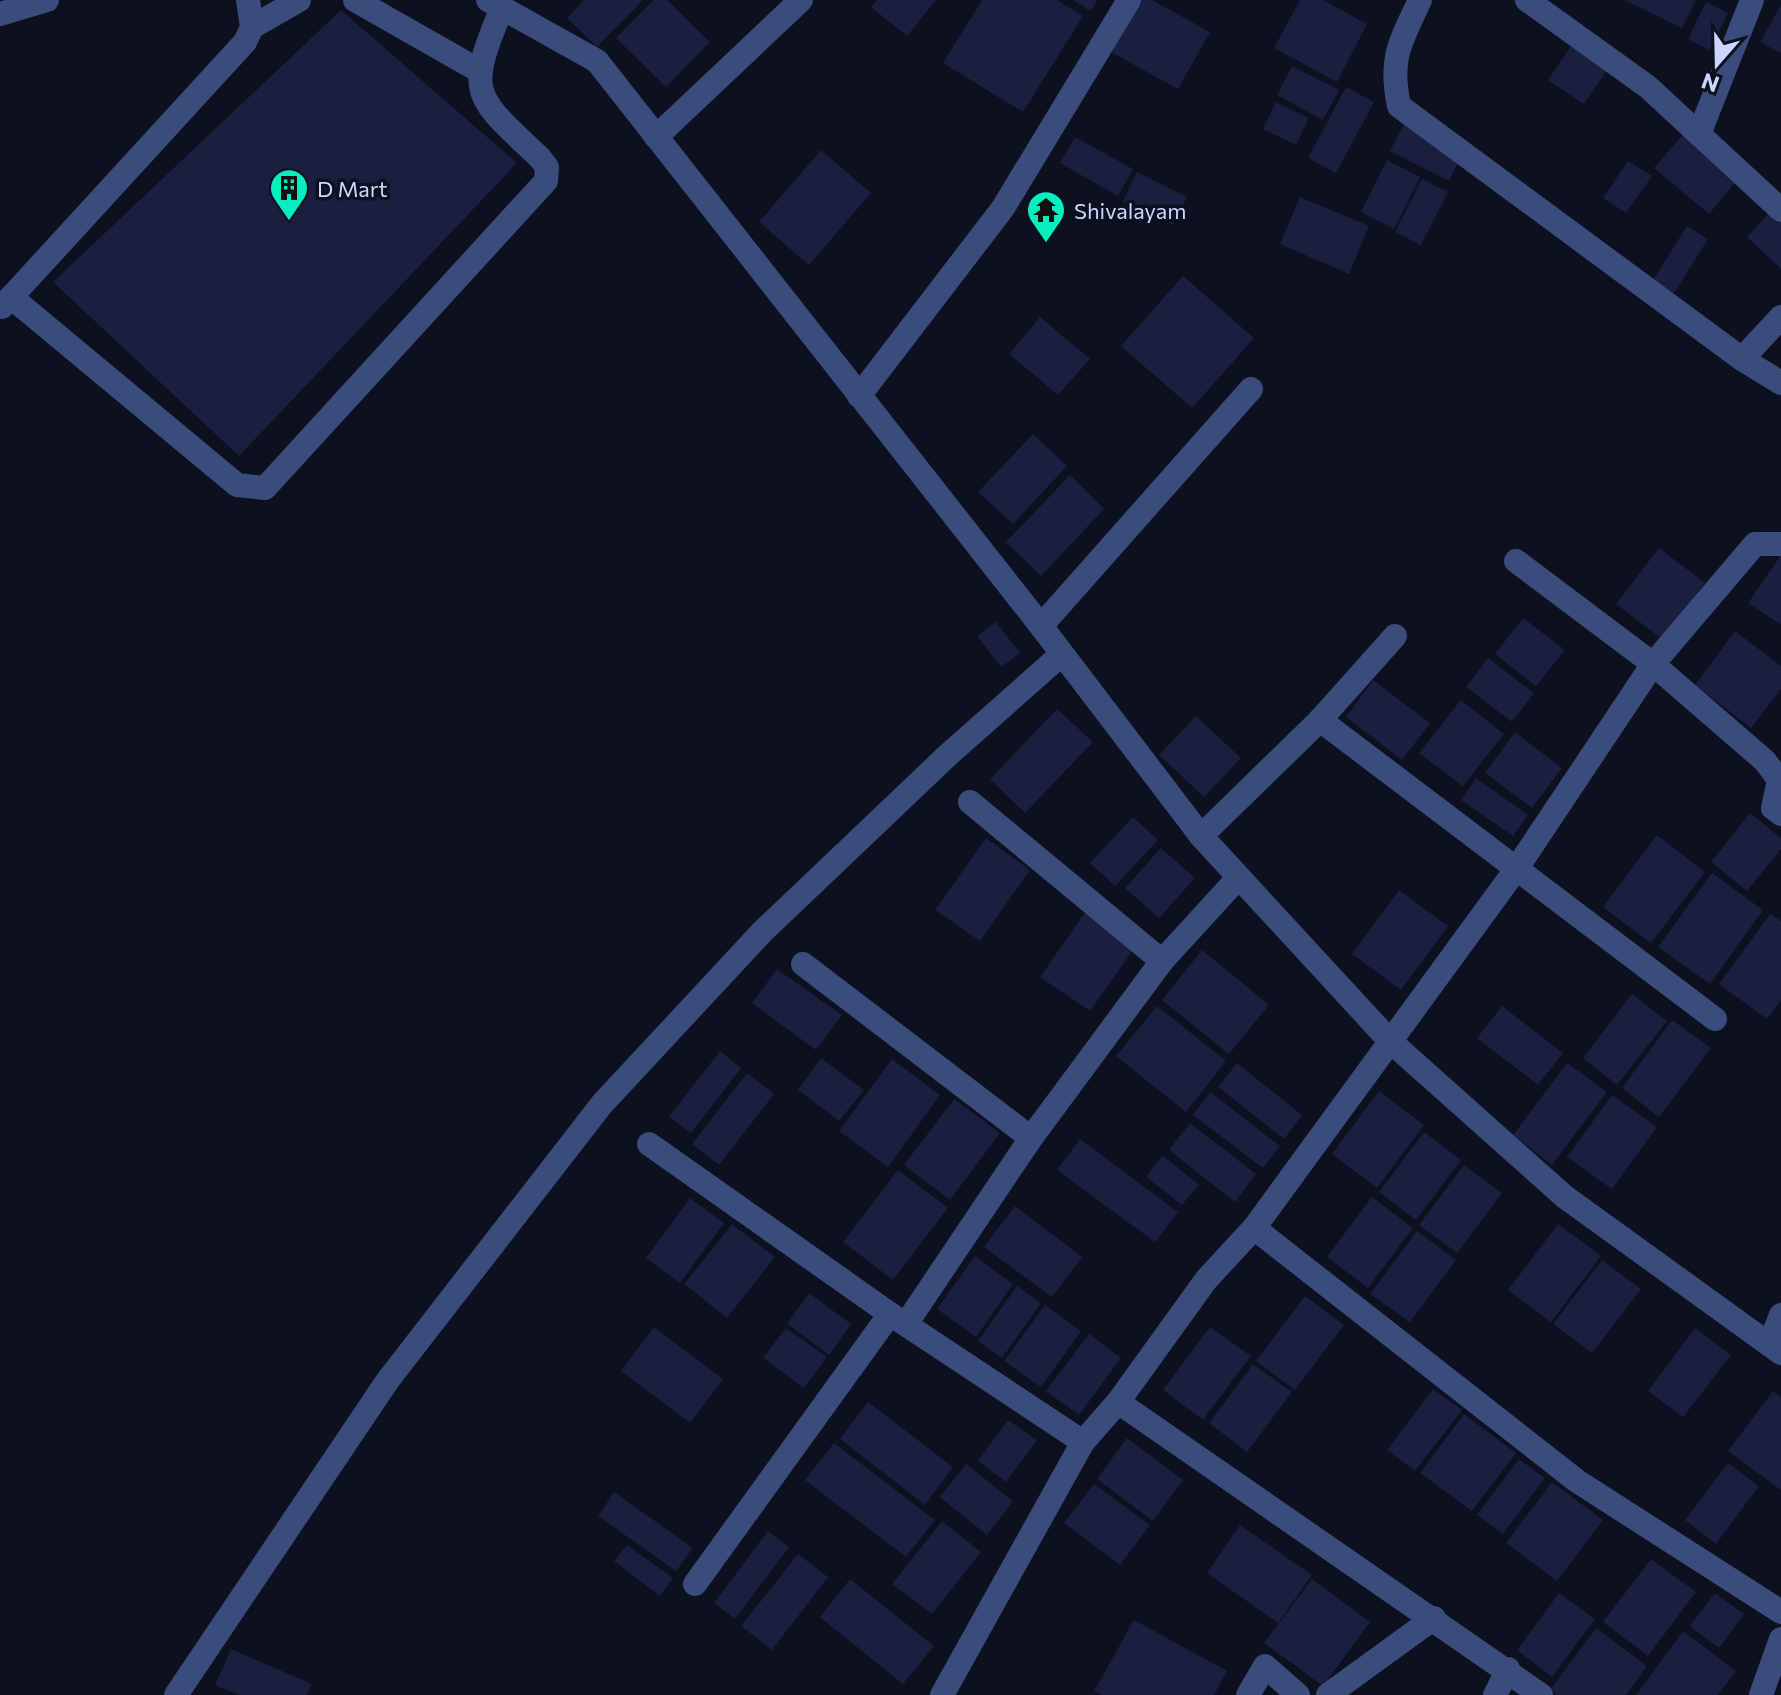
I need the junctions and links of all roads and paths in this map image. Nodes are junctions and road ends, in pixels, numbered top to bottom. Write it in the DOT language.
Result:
graph roads {
  1 [pos="47,0"];
  2 [pos="248,0"];
  3 [pos="299,0"];
  4 [pos="355,0"];
  5 [pos="801,0"];
  6 [pos="1129,0"];
  7 [pos="1420,0"];
  8 [pos="1527,0"];
  9 [pos="1752,0"];
  10 [pos="495,4"];
  11 [pos="0,14"];
  12 [pos="252,27"];
  13 [pos="478,70"];
  14 [pos="1699,134"];
  15 [pos="656,137"];
  16 [pos="1781,210"];
  17 [pos="5,303"];
  18 [pos="1781,317"];
  19 [pos="1742,359"];
  20 [pos="1781,383"];
  21 [pos="1251,389"];
  22 [pos="859,396"];
  23 [pos="1781,544"];
  24 [pos="1516,561"];
  25 [pos="1041,626"];
  26 [pos="1395,636"];
  27 [pos="1062,654"];
  28 [pos="1653,664"];
  29 [pos="1320,720"];
  30 [pos="970,802"];
  31 [pos="1781,814"];
  32 [pos="1201,836"];
  33 [pos="1517,868"];
  34 [pos="1238,878"];
  35 [pos="1162,961"];
  36 [pos="803,964"];
  37 [pos="1715,1019"];
  38 [pos="1390,1041"];
  39 [pos="1031,1138"];
  40 [pos="649,1144"];
  41 [pos="1254,1228"];
  42 [pos="1781,1315"];
  43 [pos="898,1319"];
  44 [pos="1775,1348"];
  45 [pos="1118,1402"];
  46 [pos="1083,1442"];
  47 [pos="695,1584"];
  48 [pos="1781,1612"];
  49 [pos="1434,1618"];
  50 [pos="1781,1639"];
  51 [pos="1508,1669"];
  52 [pos="176,1695"];
  53 [pos="942,1695"];
  54 [pos="1248,1695"];
  55 [pos="1298,1695"];
  56 [pos="1328,1695"];
  57 [pos="1495,1695"];
  58 [pos="1541,1695"];
  59 [pos="1761,1695"];
  1 -- 11 [label="street"];
  2 -- 12 [label="street"];
  3 -- 12 [label="street"];
  4 -- 13 [label="street"];
  5 -- 15 [label="street"];
  6 -- 22 [label="street"];
  7 -- 19 [label="street"];
  8 -- 14 [label="street"];
  9 -- 14 [label="street"];
  10 -- 13 [label="street"];
  10 -- 15 [label="street"];
  12 -- 17 [label="street"];
  13 -- 17 [label="street"];
  14 -- 16 [label="street"];
  15 -- 22 [label="street"];
  18 -- 19 [label="street"];
  19 -- 20 [label="street"];
  21 -- 25 [label="street"];
  22 -- 25 [label="street"];
  23 -- 28 [label="street"];
  24 -- 28 [label="street"];
  25 -- 27 [label="street"];
  26 -- 29 [label="street"];
  27 -- 32 [label="street"];
  27 -- 52 [label="street"];
  28 -- 31 [label="street"];
  28 -- 33 [label="street"];
  29 -- 32 [label="street"];
  29 -- 33 [label="street"];
  30 -- 35 [label="street"];
  32 -- 34 [label="street"];
  33 -- 37 [label="street"];
  33 -- 38 [label="street"];
  34 -- 35 [label="street"];
  34 -- 38 [label="street"];
  35 -- 39 [label="street"];
  36 -- 39 [label="street"];
  38 -- 41 [label="street"];
  38 -- 44 [label="street"];
  39 -- 43 [label="street"];
  40 -- 43 [label="street"];
  41 -- 45 [label="street"];
  41 -- 48 [label="street"];
  42 -- 44 [label="street"];
  43 -- 46 [label="street"];
  43 -- 47 [label="street"];
  45 -- 46 [label="street"];
  45 -- 49 [label="street"];
  46 -- 53 [label="street"];
  49 -- 51 [label="street"];
  49 -- 56 [label="street"];
  50 -- 59 [label="street"];
  51 -- 57 [label="street"];
  51 -- 58 [label="street"];
  54 -- 55 [label="street"];
}
